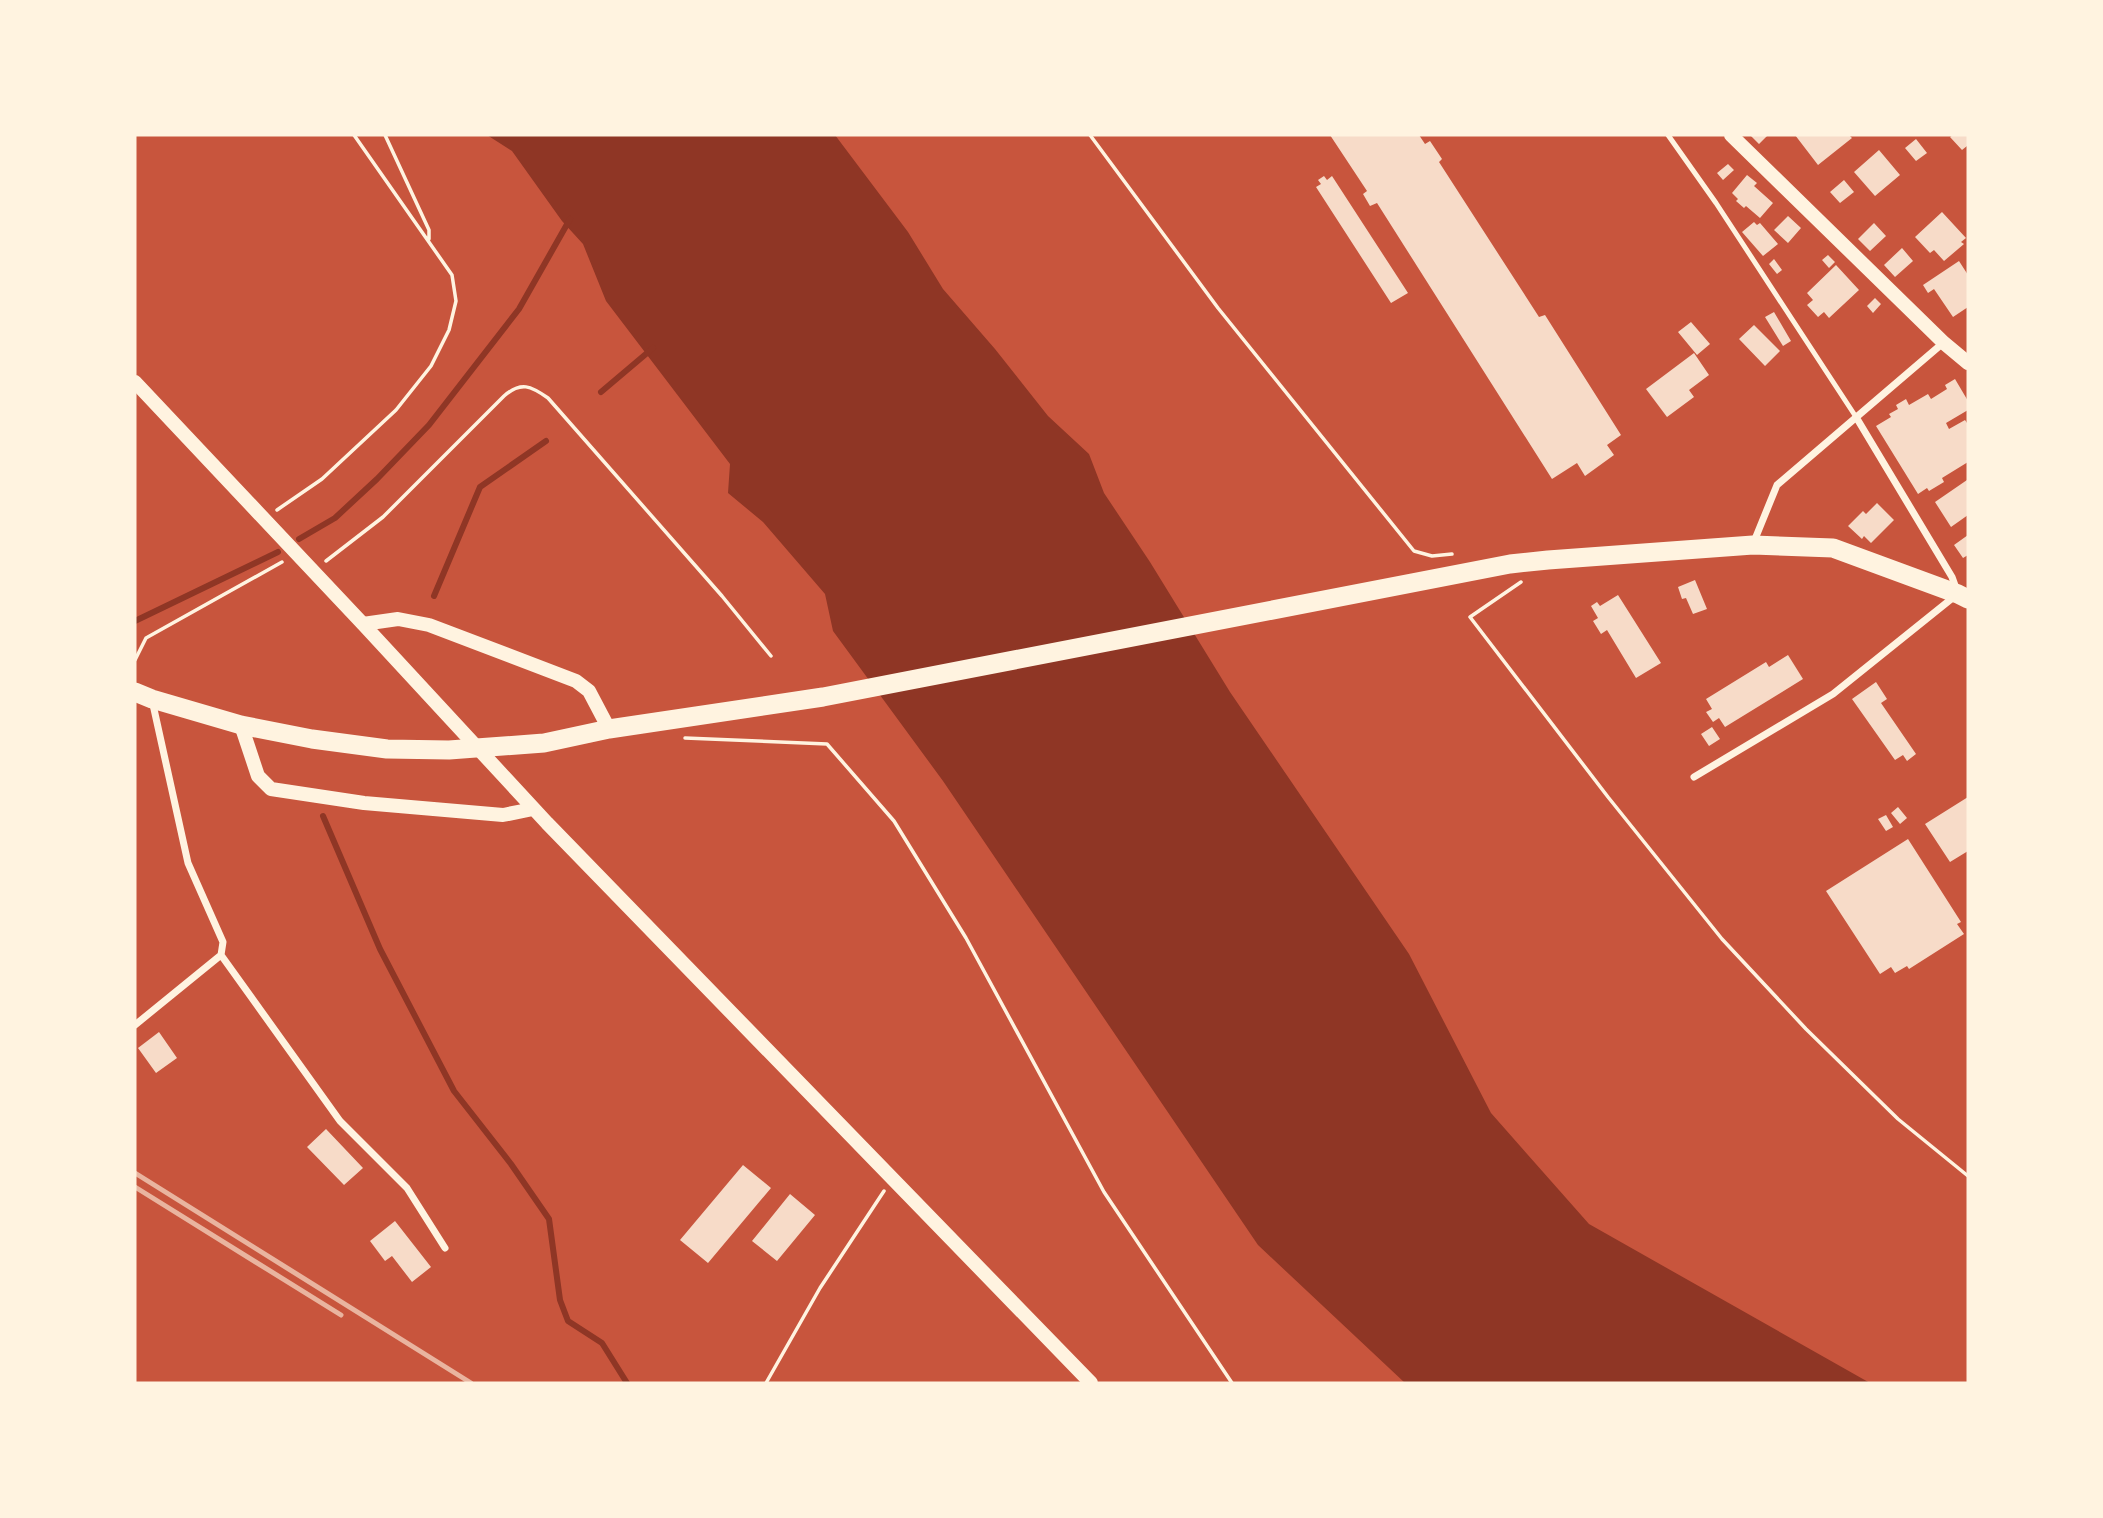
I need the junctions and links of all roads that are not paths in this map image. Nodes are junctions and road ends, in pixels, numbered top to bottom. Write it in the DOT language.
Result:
graph roads {
  1 [pos="1668,135"];
  2 [pos="1731,135"];
  3 [pos="1944,342"];
  4 [pos="1968,361"];
  5 [pos="135,383"];
  6 [pos="1856,417"];
  7 [pos="1753,544"];
  8 [pos="1965,601"];
  9 [pos="363,624"];
  10 [pos="143,696"];
  11 [pos="242,725"];
  12 [pos="609,729"];
  13 [pos="1694,777"];
  14 [pos="533,809"];
  15 [pos="221,956"];
  16 [pos="135,1025"];
  17 [pos="445,1248"];
  18 [pos="1091,1383"];
  1 -- 6 [label="lane"];
  2 -- 3 [label="main road"];
  3 -- 4 [label="main road"];
  3 -- 6 [label="street"];
  5 -- 9 [label="main road"];
  6 -- 7 [label="street"];
  6 -- 8 [label="street"];
  7 -- 8 [label="highway"];
  7 -- 12 [label="highway"];
  8 -- 13 [label="street"];
  9 -- 12 [label="main road"];
  9 -- 14 [label="main road"];
  10 -- 11 [label="highway"];
  10 -- 15 [label="street"];
  11 -- 12 [label="highway"];
  11 -- 14 [label="main road"];
  14 -- 18 [label="main road"];
  15 -- 16 [label="street"];
  15 -- 17 [label="street"];
}
